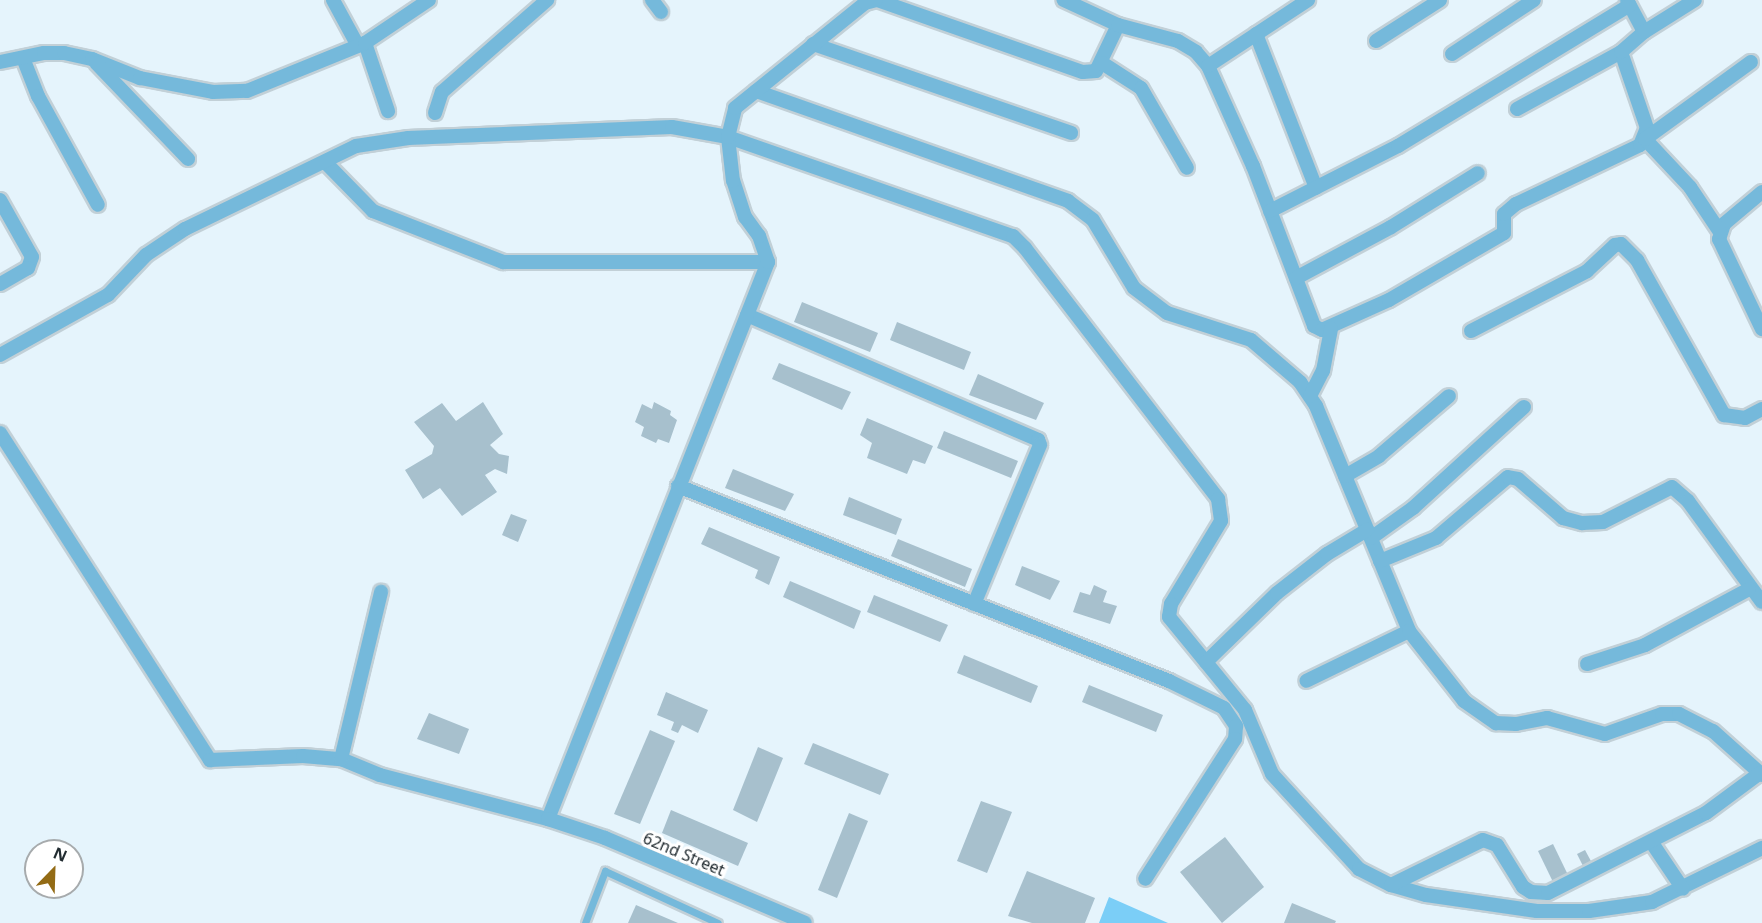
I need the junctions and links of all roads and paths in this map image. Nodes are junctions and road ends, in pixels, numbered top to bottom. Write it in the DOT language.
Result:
graph roads {
  1 [pos="333,0"];
  2 [pos="429,0"];
  3 [pos="547,0"];
  4 [pos="652,0"];
  5 [pos="877,0"];
  6 [pos="1064,0"];
  7 [pos="1307,0"];
  8 [pos="1440,0"];
  9 [pos="1534,0"];
  10 [pos="1695,0"];
  11 [pos="1628,2"];
  12 [pos="1087,6"];
  13 [pos="661,12"];
  14 [pos="1118,25"];
  15 [pos="1644,32"];
  16 [pos="1256,34"];
  17 [pos="1376,41"];
  18 [pos="362,44"];
  19 [pos="813,44"];
  20 [pos="1621,52"];
  21 [pos="1452,54"];
  22 [pos="23,58"];
  23 [pos="92,59"];
  24 [pos="0,62"];
  25 [pos="1751,62"];
  26 [pos="1102,63"];
  27 [pos="1208,66"];
  28 [pos="756,91"];
  29 [pos="1517,109"];
  30 [pos="388,111"];
  31 [pos="435,113"];
  32 [pos="1071,133"];
  33 [pos="728,137"];
  34 [pos="1645,139"];
  35 [pos="188,159"];
  36 [pos="325,162"];
  37 [pos="1187,168"];
  38 [pos="1478,173"];
  39 [pos="1316,188"];
  40 [pos="1762,192"];
  41 [pos="0,200"];
  42 [pos="98,205"];
  43 [pos="1270,211"];
  44 [pos="1720,232"];
  45 [pos="768,262"];
  46 [pos="1296,278"];
  47 [pos="0,284"];
  48 [pos="1759,314"];
  49 [pos="747,315"];
  50 [pos="1330,329"];
  51 [pos="1762,329"];
  52 [pos="1471,331"];
  53 [pos="0,355"];
  54 [pos="1310,396"];
  55 [pos="1449,396"];
  56 [pos="1524,407"];
  57 [pos="1762,409"];
  58 [pos="0,433"];
  59 [pos="1345,476"];
  60 [pos="678,486"];
  61 [pos="1369,534"];
  62 [pos="1380,561"];
  63 [pos="1749,589"];
  64 [pos="381,592"];
  65 [pos="1762,602"];
  66 [pos="974,604"];
  67 [pos="1409,632"];
  68 [pos="1206,662"];
  69 [pos="1587,664"];
  70 [pos="1306,681"];
  71 [pos="341,759"];
  72 [pos="1761,774"];
  73 [pos="548,819"];
  74 [pos="1652,843"];
  75 [pos="1762,849"];
  76 [pos="1145,879"];
  77 [pos="1391,885"];
  78 [pos="1683,889"];
  79 [pos="585,923"];
  80 [pos="718,923"];
  81 [pos="805,923"];
  1 -- 18 [label="street"];
  2 -- 18 [label="street"];
  3 -- 31 [label="street"];
  4 -- 13 [label="street"];
  5 -- 19 [label="street"];
  5 -- 26 [label="street"];
  6 -- 12 [label="street"];
  7 -- 16 [label="street"];
  8 -- 17 [label="street"];
  9 -- 21 [label="street"];
  10 -- 15 [label="street"];
  11 -- 15 [label="street"];
  11 -- 39 [label="street"];
  12 -- 14 [label="street"];
  14 -- 26 [label="street"];
  14 -- 27 [label="street"];
  15 -- 20 [label="street"];
  16 -- 27 [label="street"];
  16 -- 39 [label="street"];
  18 -- 23 [label="street"];
  18 -- 30 [label="street"];
  19 -- 28 [label="street"];
  19 -- 32 [label="street"];
  20 -- 29 [label="street"];
  20 -- 34 [label="street"];
  22 -- 23 [label="street"];
  22 -- 24 [label="street"];
  22 -- 42 [label="street"];
  23 -- 35 [label="street"];
  25 -- 34 [label="street"];
  26 -- 37 [label="street"];
  27 -- 43 [label="street"];
  28 -- 33 [label="street"];
  28 -- 54 [label="street"];
  33 -- 36 [label="street"];
  33 -- 45 [label="street"];
  33 -- 68 [label="street"];
  34 -- 44 [label="street"];
  34 -- 50 [label="street"];
  36 -- 45 [label="street"];
  36 -- 53 [label="street"];
  38 -- 46 [label="street"];
  39 -- 43 [label="street"];
  40 -- 44 [label="street"];
  41 -- 47 [label="street"];
  43 -- 46 [label="street"];
  44 -- 48 [label="street"];
  45 -- 49 [label="street"];
  46 -- 50 [label="street"];
  48 -- 51 [label="street"];
  49 -- 60 [label="street"];
  49 -- 66 [label="street"];
  50 -- 54 [label="street"];
  52 -- 57 [label="street"];
  54 -- 59 [label="street"];
  55 -- 59 [label="street"];
  56 -- 61 [label="street"];
  58 -- 71 [label="street, 62nd Street"];
  59 -- 61 [label="street"];
  60 -- 66 [label="street"];
  60 -- 73 [label="street"];
  61 -- 62 [label="street"];
  61 -- 68 [label="street"];
  62 -- 63 [label="street"];
  62 -- 67 [label="street"];
  63 -- 65 [label="street"];
  63 -- 69 [label="street"];
  64 -- 71 [label="street"];
  66 -- 76 [label="street"];
  67 -- 70 [label="street"];
  67 -- 72 [label="street"];
  68 -- 77 [label="street"];
  71 -- 73 [label="street, 62nd Street"];
  72 -- 74 [label="street"];
  73 -- 81 [label="street, 62nd Street"];
  74 -- 77 [label="street"];
  74 -- 78 [label="street"];
  75 -- 78 [label="street"];
  77 -- 78 [label="street"];
  79 -- 80 [label="lane"];
}
